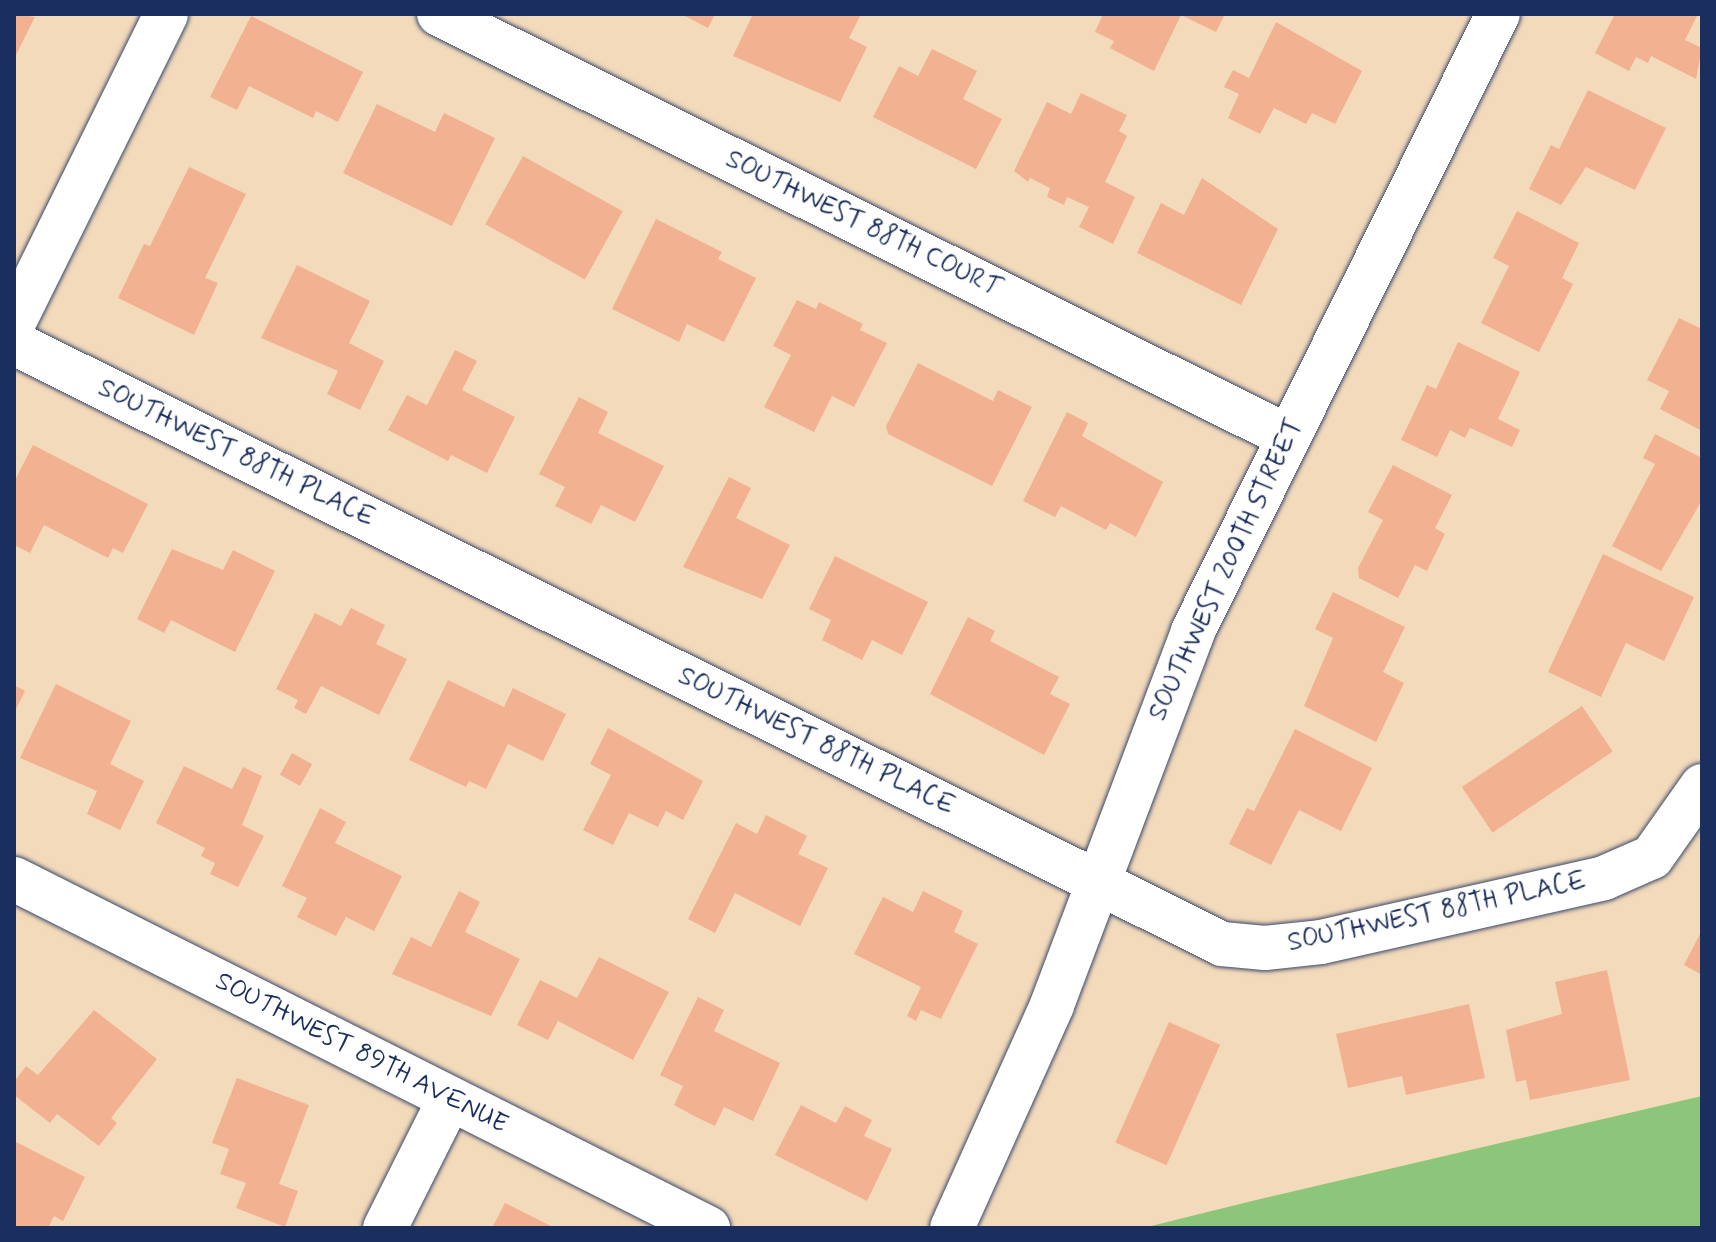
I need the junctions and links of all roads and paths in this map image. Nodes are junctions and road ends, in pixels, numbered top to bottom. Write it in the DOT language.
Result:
graph roads {
  1 [pos="166,14"];
  2 [pos="439,14"];
  3 [pos="1498,14"];
  4 [pos="14,322"];
  5 [pos="14,343"];
  6 [pos="1287,436"];
  7 [pos="1702,786"];
  8 [pos="14,879"];
  9 [pos="1097,885"];
  10 [pos="449,1100"];
  11 [pos="385,1228"];
  12 [pos="708,1228"];
  13 [pos="952,1228"];
  1 -- 4 [label="street"];
  2 -- 6 [label="street, SOUTHWEST 88TH COURT"];
  3 -- 6 [label="street, SOUTHWEST 200TH STREET"];
  5 -- 9 [label="street, SOUTHWEST 88TH PLACE"];
  6 -- 9 [label="street, SOUTHWEST 200TH STREET"];
  7 -- 9 [label="street, SOUTHWEST 88TH PLACE"];
  8 -- 10 [label="street, SOUTHWEST 89TH AVENUE"];
  9 -- 13 [label="street, SOUTHWEST 200TH STREET"];
  10 -- 11 [label="street"];
  10 -- 12 [label="street, SOUTHWEST 89TH AVENUE"];
}
